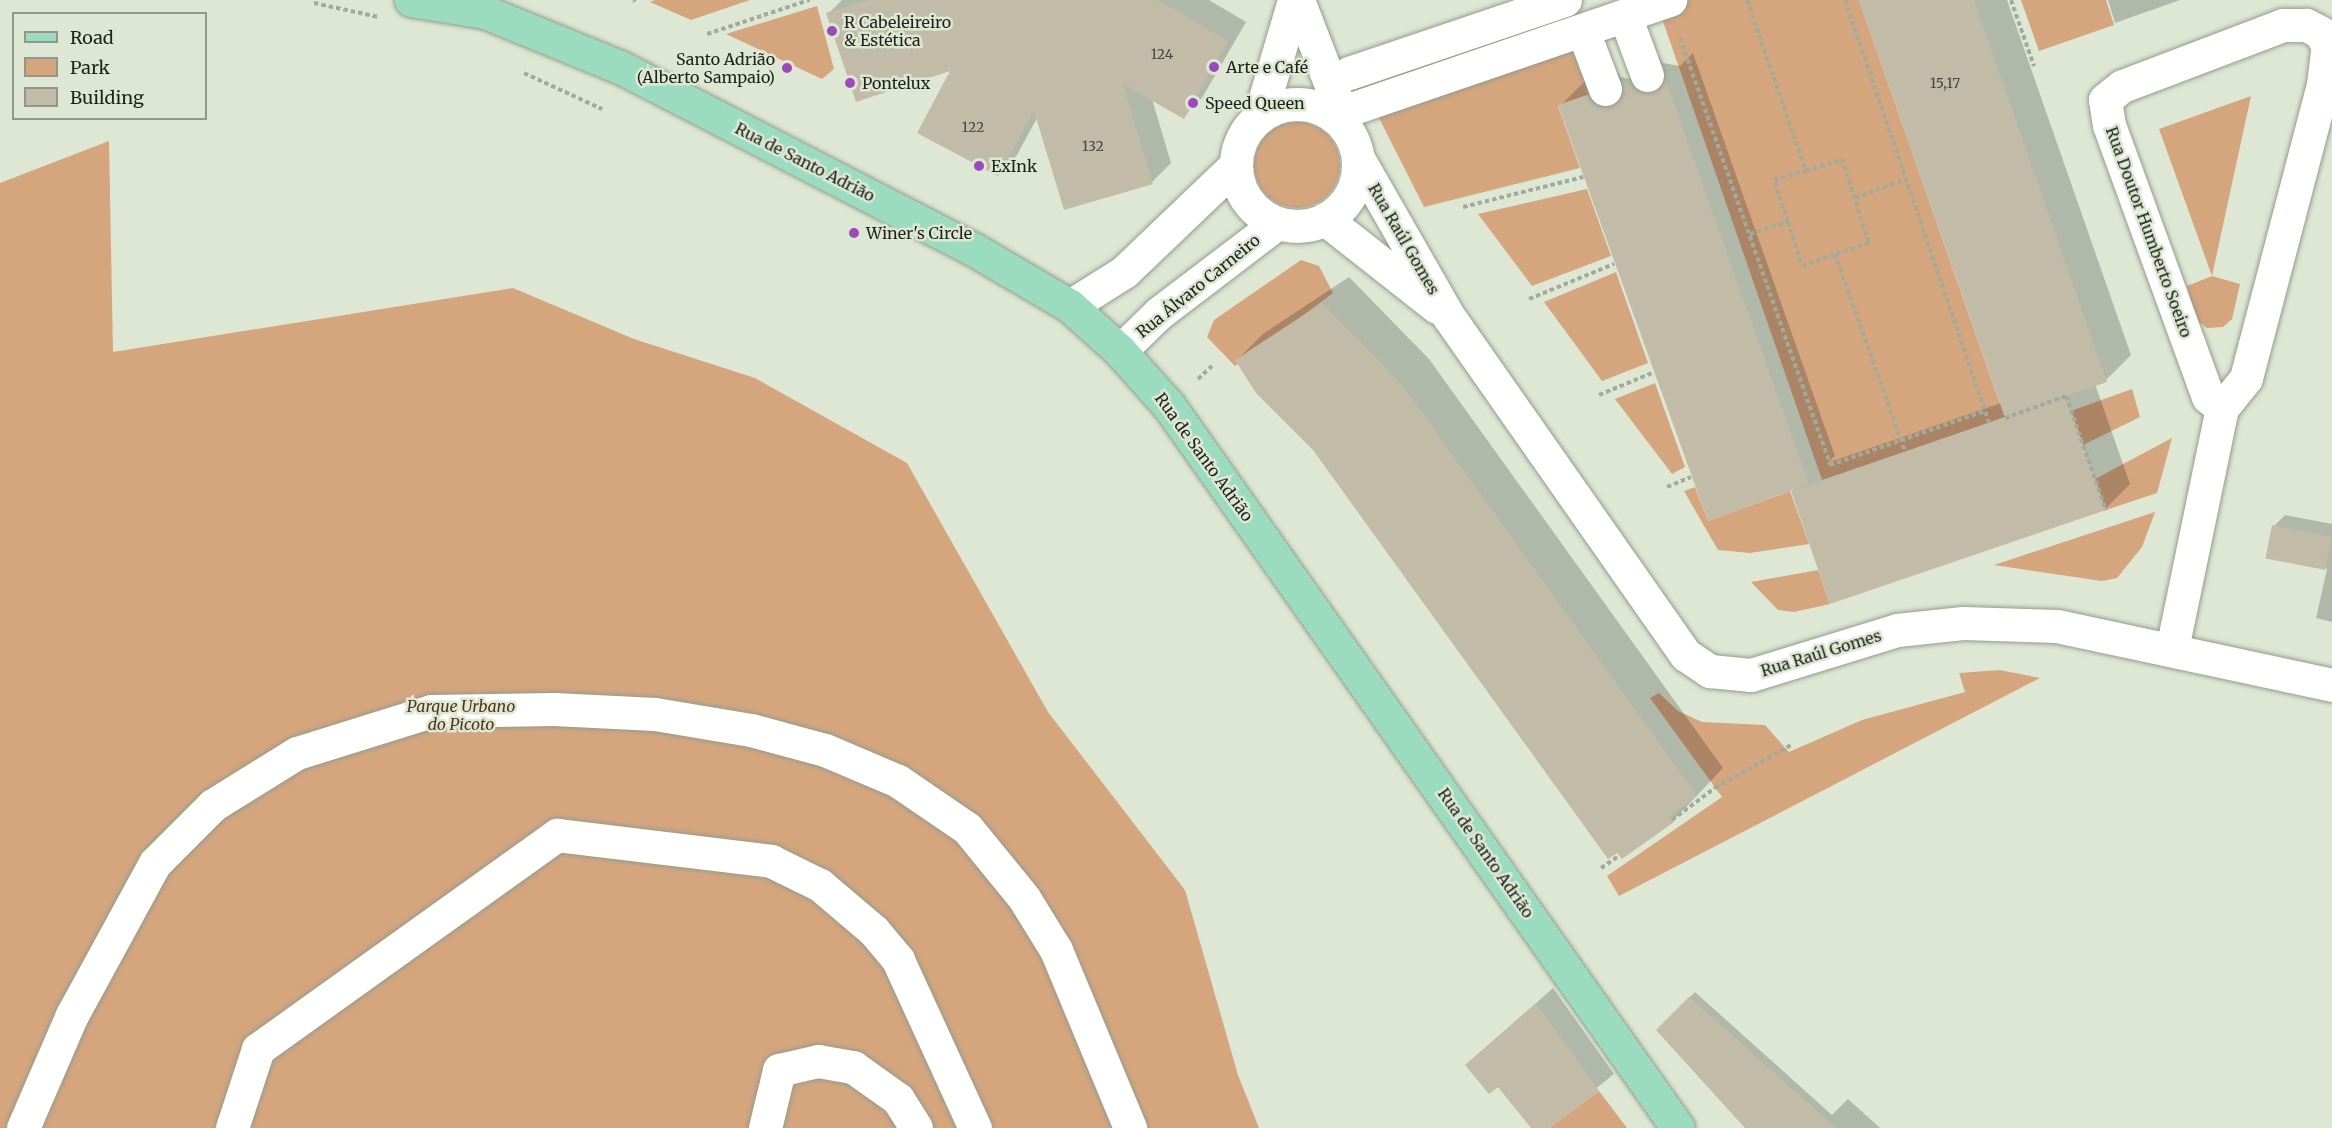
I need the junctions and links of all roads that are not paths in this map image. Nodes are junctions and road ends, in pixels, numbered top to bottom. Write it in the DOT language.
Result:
graph roads {
  1 [pos="411,0"];
  2 [pos="1296,0"];
  3 [pos="1565,0"];
  4 [pos="1668,1"];
  5 [pos="1625,16"];
  6 [pos="1583,31"];
  7 [pos="1349,73"];
  8 [pos="1647,75"];
  9 [pos="1605,89"];
  10 [pos="1260,115"];
  11 [pos="1343,118"];
  12 [pos="1359,160"];
  13 [pos="1235,166"];
  14 [pos="1325,219"];
  15 [pos="1277,223"];
  16 [pos="1070,306"];
  17 [pos="1449,317"];
  18 [pos="1120,351"];
  19 [pos="2222,408"];
  20 [pos="2172,649"];
  21 [pos="2332,685"];
  22 [pos="23,1128"];
  23 [pos="232,1128"];
  24 [pos="765,1128"];
  25 [pos="916,1128"];
  26 [pos="975,1128"];
  27 [pos="1130,1128"];
  28 [pos="1678,1128"];
  1 -- 16 [label="main road, Rua de Santo Adrião"];
  2 -- 10 [label="street"];
  2 -- 11 [label="street"];
  3 -- 7 [label="street"];
  4 -- 5 [label="street"];
  5 -- 6 [label="street"];
  5 -- 8 [label="street"];
  6 -- 9 [label="street"];
  6 -- 11 [label="street"];
  10 -- 11 [label="street"];
  10 -- 13 [label="street"];
  11 -- 12 [label="street"];
  12 -- 14 [label="street"];
  12 -- 17 [label="street, Rua Raúl Gomes"];
  13 -- 15 [label="street, Rua Álvaro Carneiro"];
  13 -- 16 [label="street"];
  14 -- 15 [label="street, Rua Álvaro Carneiro"];
  14 -- 17 [label="street, Rua Raúl Gomes"];
  15 -- 18 [label="street, Rua Álvaro Carneiro"];
  16 -- 18 [label="main road, Rua de Santo Adrião"];
  17 -- 20 [label="street, Rua Raúl Gomes"];
  18 -- 28 [label="main road, Rua de Santo Adrião"];
  19 -- 19 [label="street, Rua Doutor Humberto Soeiro"];
  19 -- 20 [label="street, Rua Doutor Humberto Soeiro"];
  20 -- 21 [label="street, Rua Raúl Gomes"];
  22 -- 27 [label="street"];
  23 -- 26 [label="street"];
  24 -- 25 [label="street"];
}
